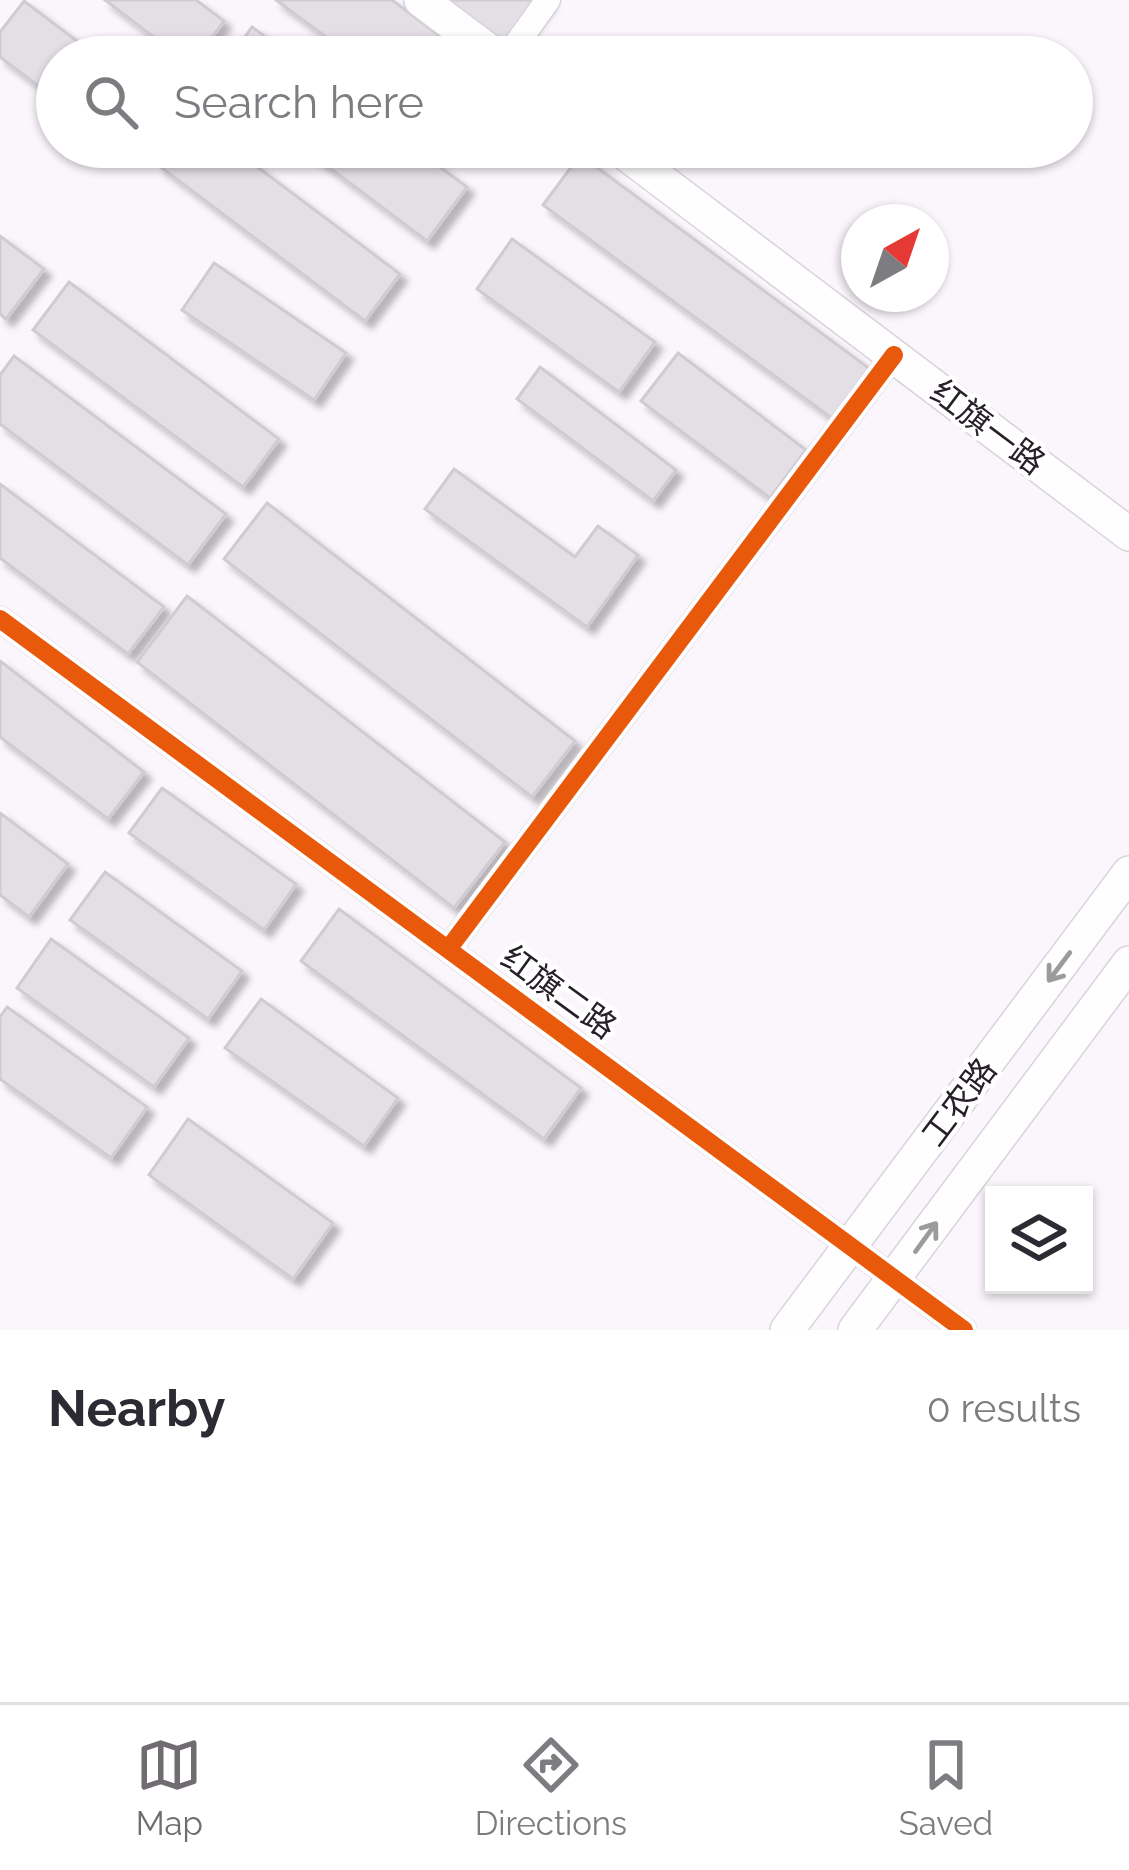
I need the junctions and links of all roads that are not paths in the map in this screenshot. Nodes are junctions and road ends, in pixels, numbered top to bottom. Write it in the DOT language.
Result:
graph roads {
  1 [pos="421,0"];
  2 [pos="548,0"];
  3 [pos="469,36"];
  4 [pos="522,36"];
  5 [pos="644,168"];
  6 [pos="894,355"];
  7 [pos="1129,534"];
  8 [pos="0,619"];
  9 [pos="1129,873"];
  10 [pos="449,948"];
  11 [pos="1129,963"];
  12 [pos="853,1245"];
  13 [pos="896,1278"];
  14 [pos="788,1330"];
  15 [pos="855,1330"];
  16 [pos="964,1330"];
  1 -- 3 [label="main road"];
  2 -- 4 [label="street"];
  5 -- 6 [label="main road, 红旗一路"];
  6 -- 7 [label="main road, 红旗一路"];
  6 -- 10 [label="street"];
  8 -- 10 [label="street, 红旗二路"];
  9 -- 12 [label="main road, 工农路, one-way"];
  10 -- 12 [label="street, 红旗二路"];
  13 -- 11 [label="main road, 工农路, one-way"];
  12 -- 13 [label="street, 红旗二路"];
  12 -- 14 [label="main road, 工农路"];
  13 -- 15 [label="main road, 工农路"];
  13 -- 16 [label="street, 红旗二路"];
}
